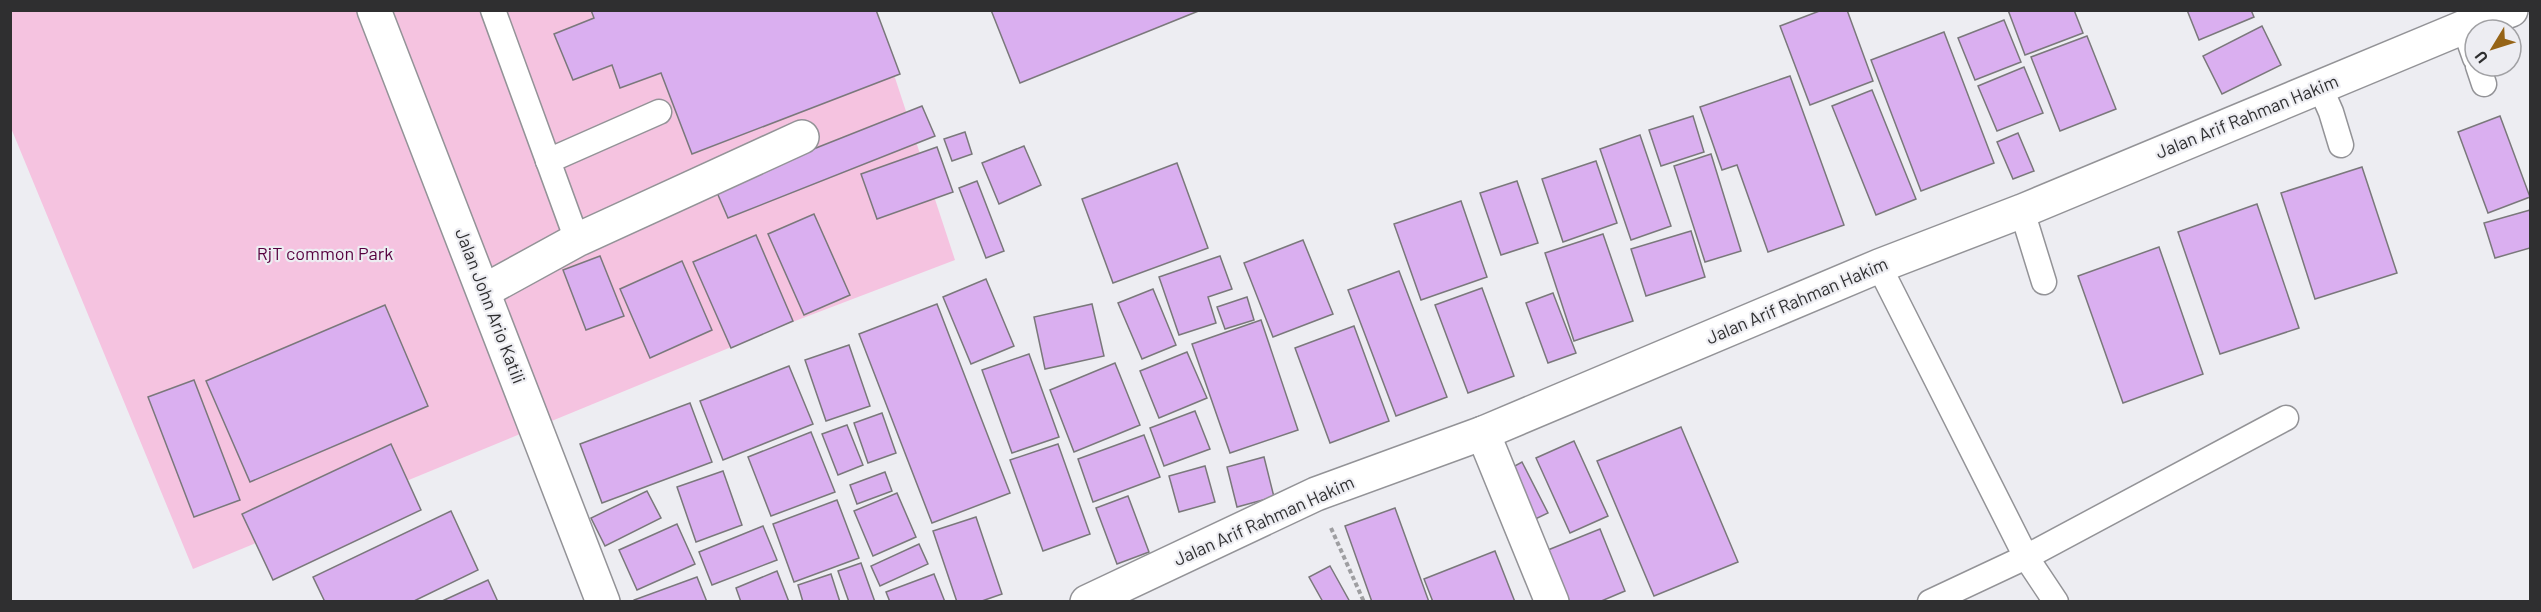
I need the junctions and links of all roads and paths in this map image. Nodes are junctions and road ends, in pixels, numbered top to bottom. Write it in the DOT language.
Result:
graph roads {
  1 [pos="374,10"];
  2 [pos="493,10"];
  3 [pos="2511,10"];
  4 [pos="2489,18"];
  5 [pos="2463,27"];
  6 [pos="2320,87"];
  7 [pos="659,112"];
  8 [pos="802,137"];
  9 [pos="2341,145"];
  10 [pos="548,161"];
  11 [pos="2022,211"];
  12 [pos="577,240"];
  13 [pos="1879,266"];
  14 [pos="2044,282"];
  15 [pos="484,291"];
  16 [pos="2286,418"];
  17 [pos="1482,433"];
  18 [pos="1316,494"];
  19 [pos="2026,557"];
  20 [pos="603,602"];
  21 [pos="1087,602"];
  22 [pos="1364,602"];
  23 [pos="1552,602"];
  24 [pos="1930,602"];
  25 [pos="2056,602"];
  1 -- 15 [label="street, Jalan John Ario Katili"];
  2 -- 10 [label="lane"];
  3 -- 4 [label="street, Jalan Arif Rahman Hakim"];
  5 -- 6 [label="street, Jalan Arif Rahman Hakim"];
  6 -- 9 [label="lane"];
  6 -- 11 [label="street, Jalan Arif Rahman Hakim"];
  7 -- 10 [label="lane"];
  8 -- 12 [label="street"];
  10 -- 12 [label="lane"];
  11 -- 13 [label="street, Jalan Arif Rahman Hakim"];
  11 -- 14 [label="lane"];
  12 -- 15 [label="street"];
  13 -- 17 [label="street, Jalan Arif Rahman Hakim"];
  13 -- 19 [label="lane"];
  15 -- 20 [label="street, Jalan John Ario Katili"];
  16 -- 19 [label="lane"];
  17 -- 18 [label="street, Jalan Arif Rahman Hakim"];
  17 -- 23 [label="street"];
  18 -- 21 [label="street, Jalan Arif Rahman Hakim"];
  18 -- 22 [label="path"];
  19 -- 24 [label="lane"];
  19 -- 25 [label="lane"];
}
